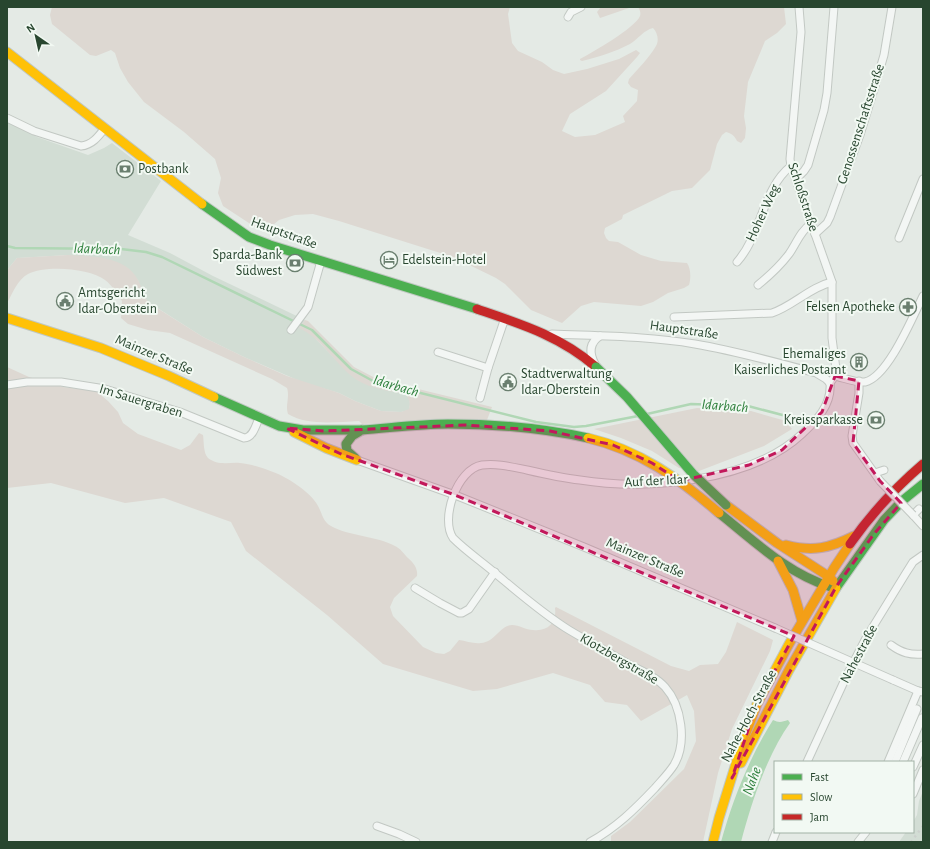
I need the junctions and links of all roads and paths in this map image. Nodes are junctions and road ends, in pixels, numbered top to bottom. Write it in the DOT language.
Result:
graph roads {
  1 [pos="582,7"];
  2 [pos="799,7"];
  3 [pos="834,7"];
  4 [pos="892,7"];
  5 [pos="568,16"];
  6 [pos="7,52"];
  7 [pos="7,118"];
  8 [pos="105,128"];
  9 [pos="791,166"];
  10 [pos="796,179"];
  11 [pos="923,179"];
  12 [pos="915,198"];
  13 [pos="923,201"];
  14 [pos="811,224"];
  15 [pos="815,234"];
  16 [pos="899,238"];
  17 [pos="321,261"];
  18 [pos="737,262"];
  19 [pos="832,282"];
  20 [pos="758,285"];
  21 [pos="923,296"];
  22 [pos="674,317"];
  23 [pos="7,318"];
  24 [pos="505,318"];
  25 [pos="292,328"];
  26 [pos="548,334"];
  27 [pos="600,336"];
  28 [pos="438,352"];
  29 [pos="596,367"];
  30 [pos="488,368"];
  31 [pos="835,376"];
  32 [pos="860,381"];
  33 [pos="830,383"];
  34 [pos="7,385"];
  35 [pos="480,398"];
  36 [pos="259,418"];
  37 [pos="286,428"];
  38 [pos="362,430"];
  39 [pos="357,460"];
  40 [pos="923,464"];
  41 [pos="884,470"];
  42 [pos="875,473"];
  43 [pos="923,484"];
  44 [pos="455,495"];
  45 [pos="919,509"];
  46 [pos="913,515"];
  47 [pos="923,526"];
  48 [pos="856,535"];
  49 [pos="777,543"];
  50 [pos="923,555"];
  51 [pos="775,557"];
  52 [pos="495,572"];
  53 [pos="828,576"];
  54 [pos="823,585"];
  55 [pos="836,587"];
  56 [pos="414,588"];
  57 [pos="802,621"];
  58 [pos="891,645"];
  59 [pos="923,654"];
  60 [pos="920,692"];
  61 [pos="915,706"];
  62 [pos="923,719"];
  63 [pos="923,745"];
  64 [pos="808,761"];
  65 [pos="888,761"];
  66 [pos="895,761"];
  67 [pos="903,761"];
  68 [pos="914,766"];
  69 [pos="923,770"];
  70 [pos="732,778"];
  71 [pos="914,792"];
  72 [pos="377,826"];
  73 [pos="865,833"];
  74 [pos="604,838"];
  75 [pos="416,842"];
  76 [pos="590,842"];
  77 [pos="713,842"];
  78 [pos="858,842"];
  1 -- 5 [label="street"];
  2 -- 9 [label="street, Schloßstraße"];
  3 -- 10 [label="street"];
  4 -- 15 [label="street, Genossenschaftsstraße"];
  6 -- 8 [label="main road, Hauptstraße"];
  7 -- 8 [label="street"];
  8 -- 17 [label="main road, Hauptstraße"];
  9 -- 10 [label="street, Schloßstraße"];
  9 -- 18 [label="street, Hoher Weg"];
  10 -- 14 [label="street, Schloßstraße"];
  11 -- 12 [label="street"];
  12 -- 13 [label="street"];
  12 -- 16 [label="street"];
  14 -- 15 [label="street, Schloßstraße"];
  14 -- 20 [label="street"];
  15 -- 19 [label="street, Schloßstraße"];
  17 -- 24 [label="main road, Hauptstraße"];
  17 -- 25 [label="street"];
  19 -- 22 [label="street"];
  19 -- 31 [label="street, Schloßstraße"];
  21 -- 32 [label="street"];
  23 -- 36 [label="main road, Mainzer Straße"];
  24 -- 26 [label="main road, Hauptstraße"];
  24 -- 30 [label="street"];
  26 -- 27 [label="street, Hauptstraße"];
  26 -- 29 [label="main road"];
  27 -- 29 [label="street"];
  27 -- 33 [label="street, Hauptstraße"];
  28 -- 30 [label="street"];
  29 -- 49 [label="main road, bridge"];
  30 -- 35 [label="street"];
  31 -- 32 [label="street"];
  31 -- 33 [label="street"];
  32 -- 42 [label="street"];
  33 -- 44 [label="street, Auf der Idar"];
  34 -- 36 [label="street, Im Sauergraben"];
  36 -- 37 [label="main road, Mainzer Straße"];
  37 -- 38 [label="main road"];
  37 -- 39 [label="main road"];
  38 -- 39 [label="main road"];
  38 -- 51 [label="main road, bridge"];
  39 -- 44 [label="street, Mainzer Straße"];
  40 -- 48 [label="main road, Nahe-Hoch-Straße"];
  41 -- 42 [label="street"];
  42 -- 46 [label="street, bridge"];
  43 -- 55 [label="main road, Nahe-Hoch-Straße"];
  44 -- 52 [label="street, Klotzbergstraße"];
  44 -- 60 [label="street, Mainzer Straße, bridge"];
  45 -- 46 [label="street"];
  46 -- 47 [label="street"];
  48 -- 49 [label="main road"];
  48 -- 53 [label="main road, Nahe-Hoch-Straße"];
  49 -- 53 [label="main road"];
  50 -- 64 [label="street, Nahestraße"];
  51 -- 54 [label="main road"];
  51 -- 57 [label="main road"];
  52 -- 56 [label="street"];
  52 -- 74 [label="street, Klotzbergstraße"];
  53 -- 54 [label="main road, Nahe-Hoch-Straße"];
  53 -- 55 [label="main road"];
  54 -- 55 [label="main road"];
  54 -- 57 [label="main road, Nahe-Hoch-Straße"];
  55 -- 70 [label="main road, Nahe-Hoch-Straße"];
  57 -- 70 [label="main road, Nahe-Hoch-Straße"];
  58 -- 59 [label="street"];
  60 -- 61 [label="street"];
  61 -- 62 [label="street"];
  61 -- 65 [label="street"];
  61 -- 66 [label="street"];
  62 -- 67 [label="street"];
  63 -- 68 [label="street"];
  69 -- 71 [label="street"];
  70 -- 77 [label="main road"];
  72 -- 75 [label="street"];
  73 -- 78 [label="street"];
  74 -- 76 [label="street, Klotzbergstraße"];
}
